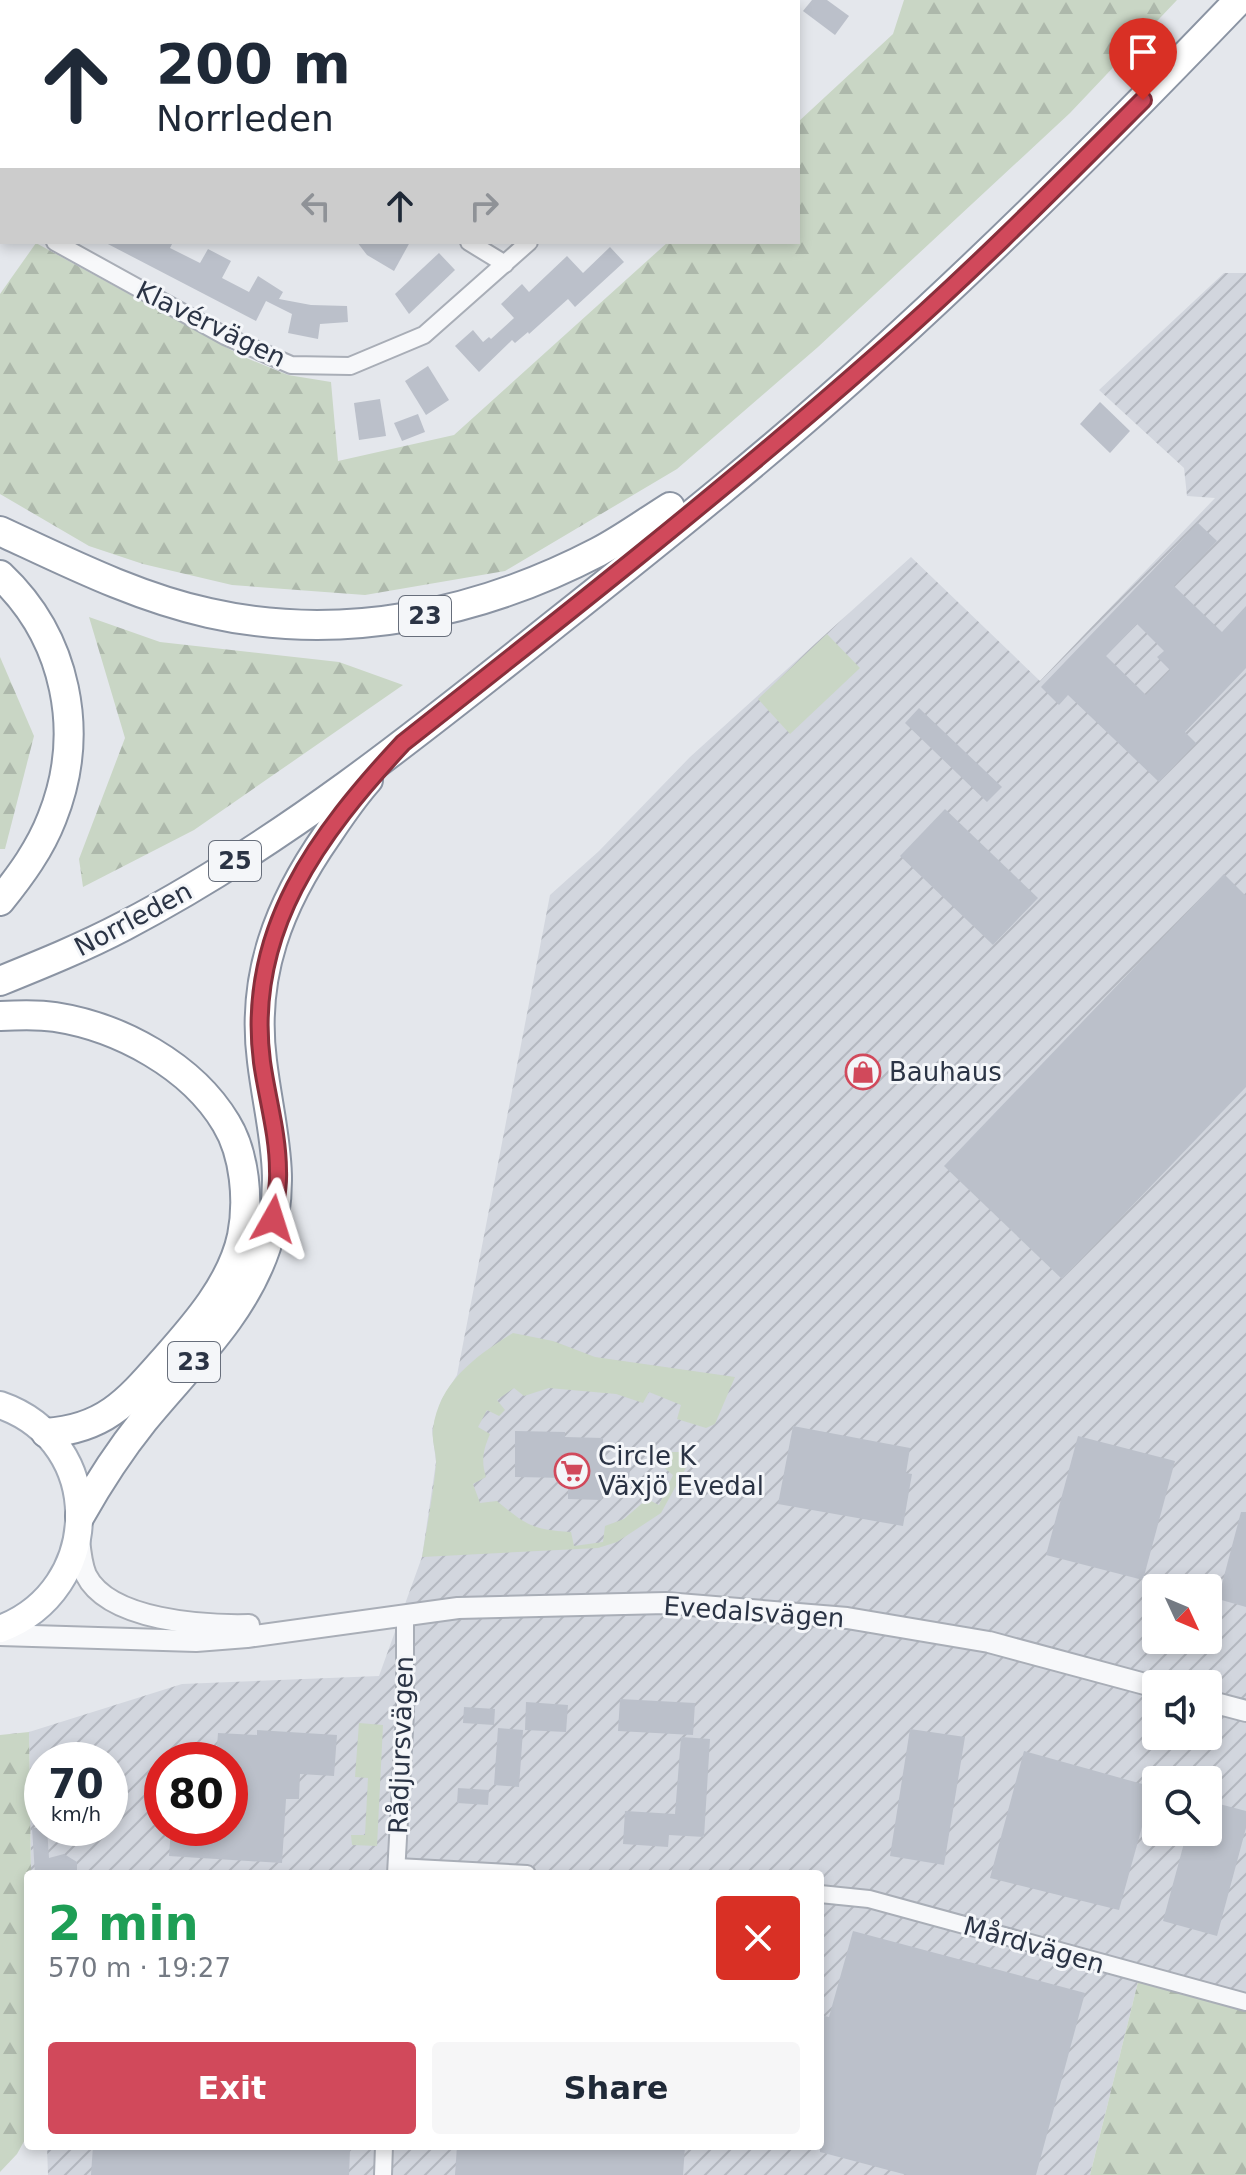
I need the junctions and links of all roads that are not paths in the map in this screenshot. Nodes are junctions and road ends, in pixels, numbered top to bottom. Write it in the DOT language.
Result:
graph roads {
  1 [pos="1215,0"];
  2 [pos="1239,0"];
  3 [pos="59,244"];
  4 [pos="472,244"];
  5 [pos="527,244"];
  6 [pos="505,264"];
  7 [pos="670,507"];
  8 [pos="0,531"];
  9 [pos="0,575"];
  10 [pos="403,743"];
  11 [pos="0,901"];
  12 [pos="0,965"];
  13 [pos="0,981"];
  14 [pos="0,1016"];
  15 [pos="4,1404"];
  16 [pos="46,1433"];
  17 [pos="79,1526"];
  18 [pos="405,1615"];
  19 [pos="345,1622"];
  20 [pos="0,1632"];
  21 [pos="1142,1683"];
  22 [pos="1222,1705"];
  23 [pos="1246,1711"];
  24 [pos="396,1870"];
  25 [pos="824,1894"];
  26 [pos="1246,2002"];
  27 [pos="384,2150"];
  28 [pos="383,2175"];
  1 -- 7 [label="highway, Norrleden / 23"];
  2 -- 10 [label="highway, Norrleden / 23"];
  3 -- 6 [label="street, Klavérvägen"];
  4 -- 6 [label="street"];
  5 -- 6 [label="street, Klavérvägen"];
  7 -- 8 [label="highway, 23"];
  7 -- 12 [label="highway, Norrleden / 25"];
  9 -- 11 [label="highway"];
  10 -- 13 [label="highway, Norrleden / 25"];
  10 -- 17 [label="highway, 23"];
  14 -- 16 [label="highway"];
  15 -- 16 [label="main road"];
  16 -- 17 [label="main road"];
  17 -- 19 [label="street, Evedalsvägen"];
  17 -- 20 [label="main road, 23"];
  18 -- 19 [label="street, Evedalsvägen"];
  18 -- 21 [label="street, Evedalsvägen"];
  18 -- 24 [label="street, Rådjursvägen"];
  19 -- 20 [label="street, Evedalsvägen"];
  22 -- 23 [label="street"];
  25 -- 26 [label="street, Mårdvägen"];
  27 -- 28 [label="street"];
}
